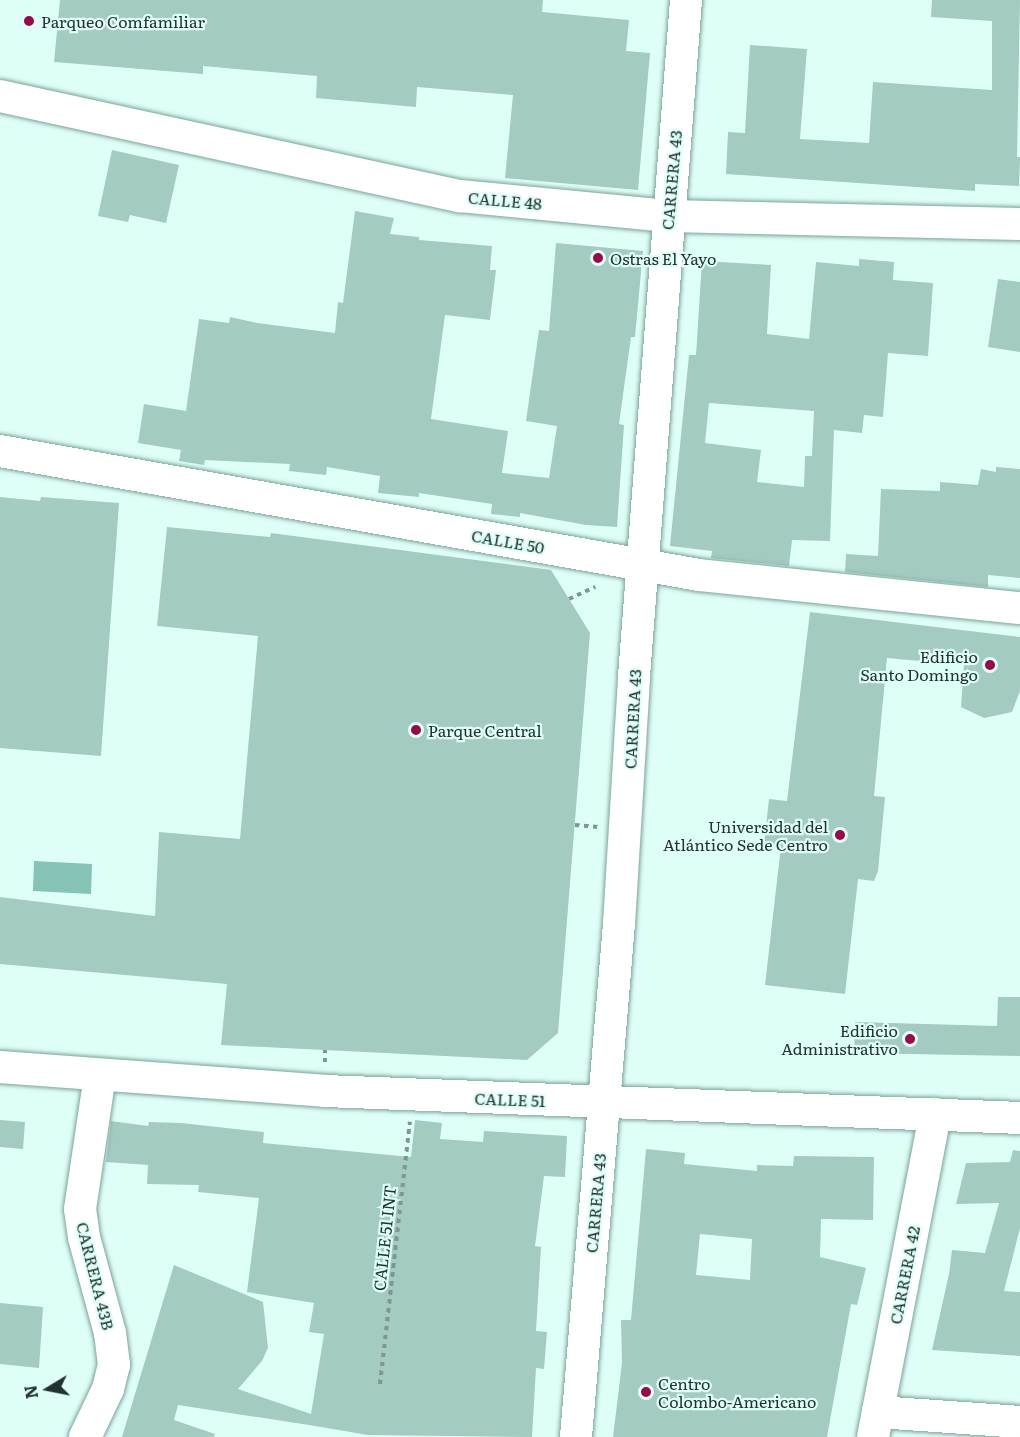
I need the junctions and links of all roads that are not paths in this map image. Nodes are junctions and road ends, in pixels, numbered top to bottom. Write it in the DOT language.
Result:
graph roads {
  1 [pos="686,0"];
  2 [pos="0,96"];
  3 [pos="668,216"];
  4 [pos="1020,224"];
  5 [pos="0,451"];
  6 [pos="642,565"];
  7 [pos="1020,608"];
  8 [pos="0,1067"];
  9 [pos="100,1075"];
  10 [pos="603,1103"];
  11 [pos="935,1114"];
  12 [pos="1020,1118"];
  13 [pos="1020,1422"];
  14 [pos="876,1424"];
  15 [pos="85,1437"];
  16 [pos="576,1437"];
  1 -- 3 [label="street, CARRERA 43"];
  2 -- 3 [label="street, CALLE 48"];
  3 -- 4 [label="street, CALLE 48"];
  3 -- 6 [label="street, CARRERA 43"];
  5 -- 6 [label="street, CALLE 50"];
  6 -- 7 [label="street, CALLE 50"];
  6 -- 10 [label="street, CARRERA 43"];
  8 -- 9 [label="street, CALLE 51"];
  9 -- 10 [label="street, CALLE 51"];
  9 -- 15 [label="street, CARRERA 43B"];
  10 -- 11 [label="street, CALLE 51"];
  10 -- 16 [label="street, CARRERA 43"];
  11 -- 12 [label="street, CALLE 51"];
  11 -- 14 [label="street, CARRERA 42"];
  13 -- 14 [label="street"];
}
